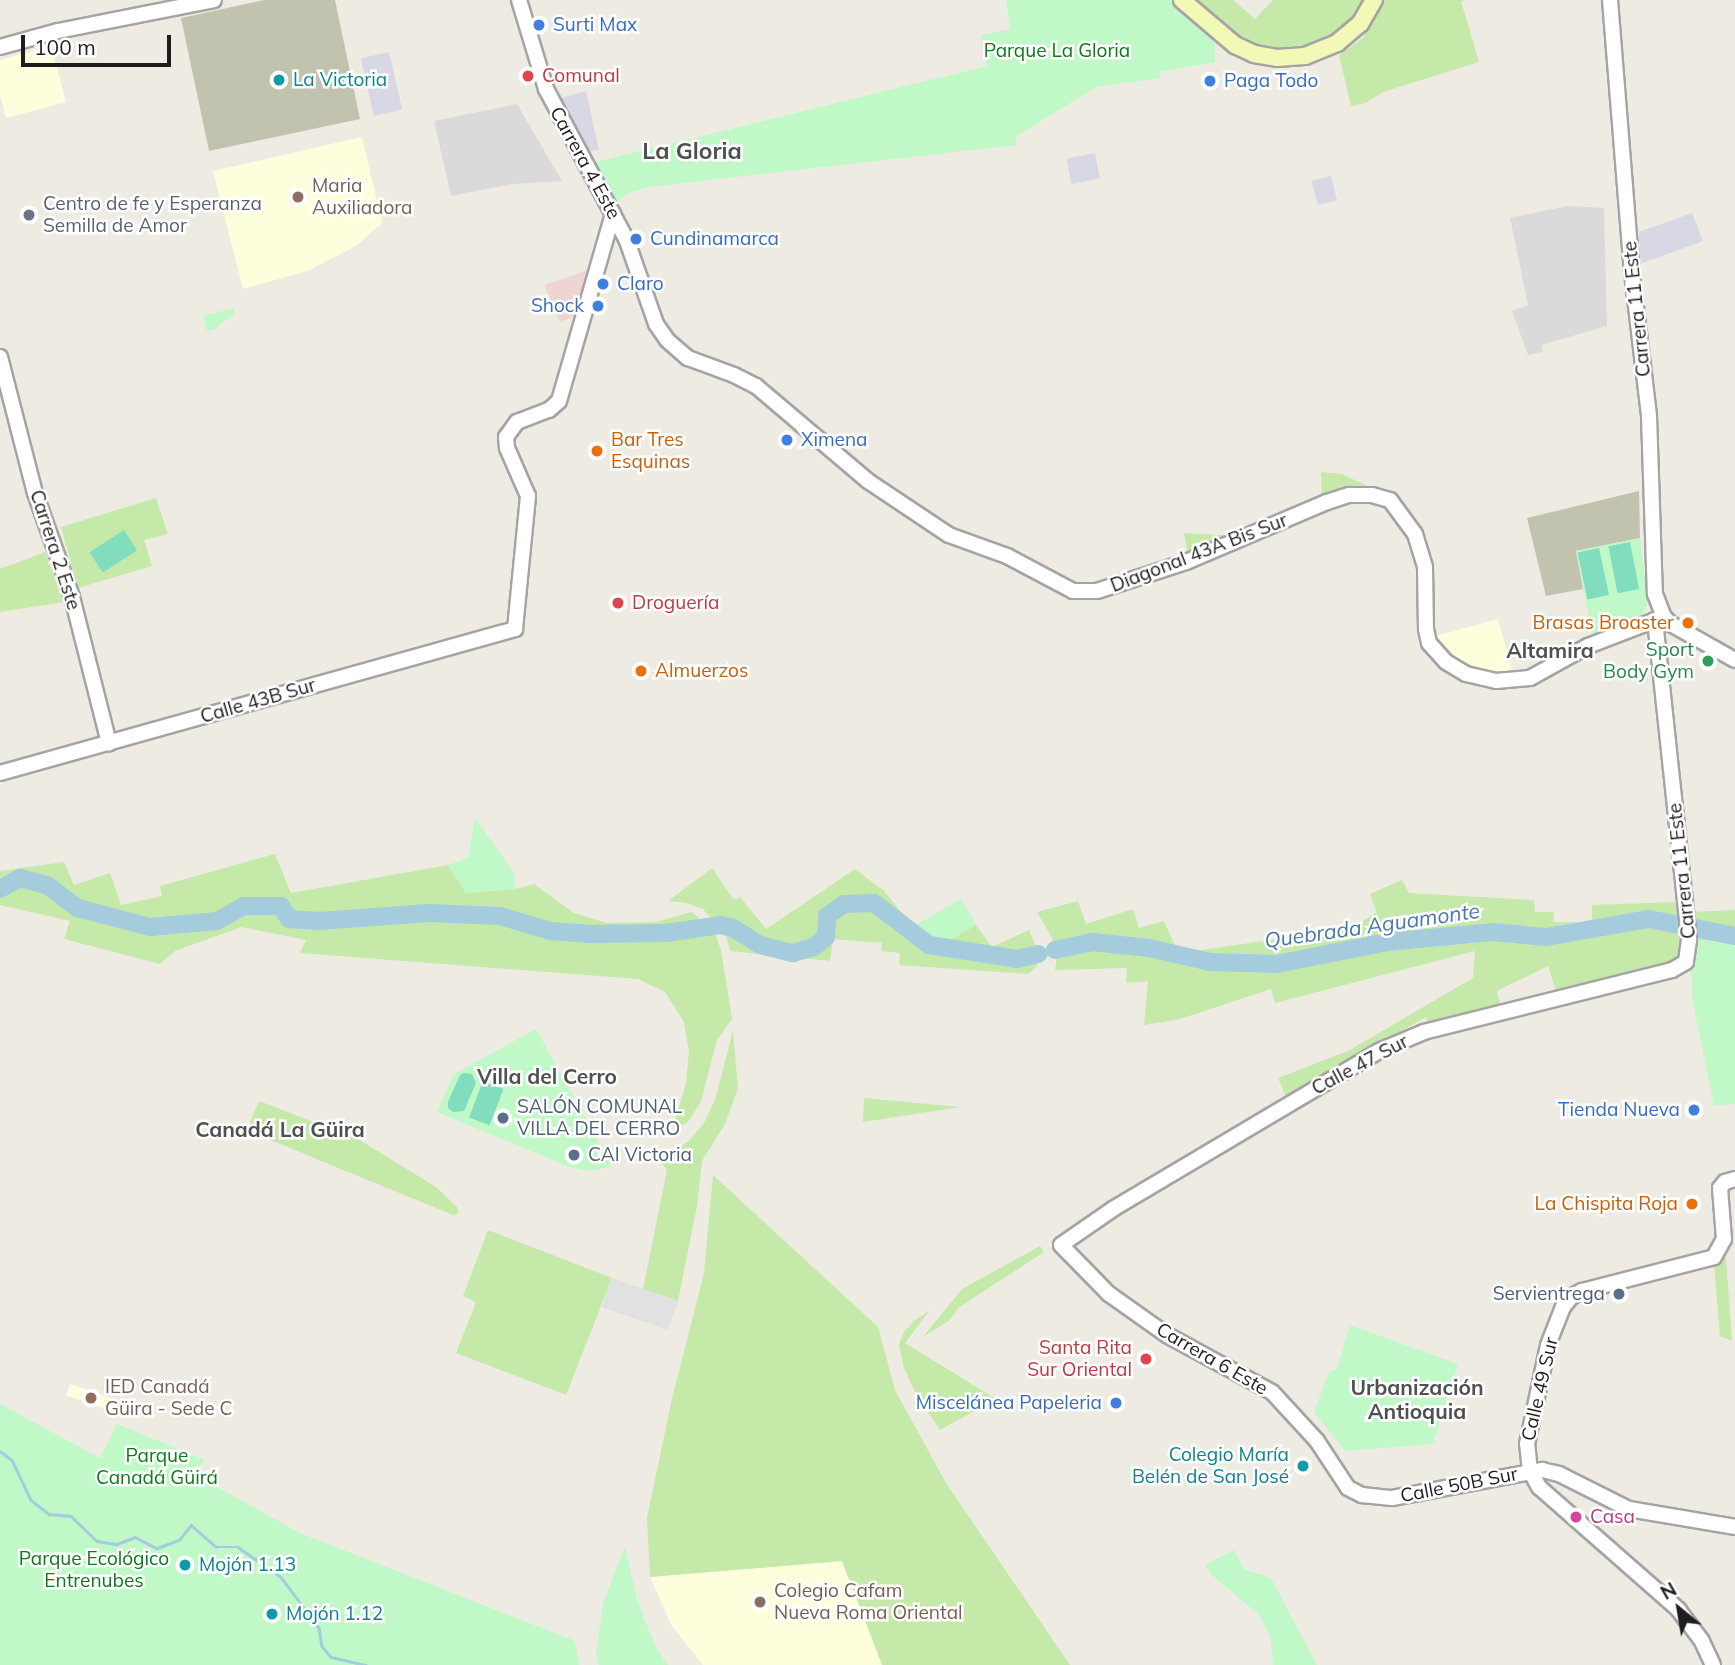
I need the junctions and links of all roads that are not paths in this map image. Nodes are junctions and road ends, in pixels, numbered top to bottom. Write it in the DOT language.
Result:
graph roads {
  1 [pos="214,0"];
  2 [pos="519,0"];
  3 [pos="1182,0"];
  4 [pos="1610,0"];
  5 [pos="1373,2"];
  6 [pos="0,47"];
  7 [pos="613,214"];
  8 [pos="656,324"];
  9 [pos="0,357"];
  10 [pos="1660,618"];
  11 [pos="1735,660"];
  12 [pos="109,743"];
  13 [pos="0,774"];
  14 [pos="1688,955"];
  15 [pos="1728,1182"];
  16 [pos="1060,1245"];
  17 [pos="1530,1471"];
  18 [pos="1348,1488"];
  19 [pos="1735,1527"];
  20 [pos="1713,1665"];
  1 -- 6 [label="street"];
  2 -- 7 [label="street, Carrera 4 Este"];
  3 -- 5 [label="main road"];
  4 -- 10 [label="street, Carrera 11 Este"];
  7 -- 8 [label="street, Carrera 4 Este"];
  7 -- 12 [label="street, Calle 43B Sur"];
  8 -- 10 [label="street, Diagonal 43A Bis Sur"];
  9 -- 12 [label="street, Carrera 2 Este"];
  10 -- 11 [label="street"];
  10 -- 14 [label="street, Carrera 11 Este"];
  12 -- 13 [label="street, Calle 43B Sur"];
  14 -- 16 [label="street, Calle 47 Sur"];
  15 -- 17 [label="street, Calle 49 Sur"];
  16 -- 18 [label="street, Carrera 6 Este"];
  17 -- 18 [label="street, Calle 50B Sur"];
  17 -- 19 [label="street"];
  17 -- 20 [label="street"];
}
